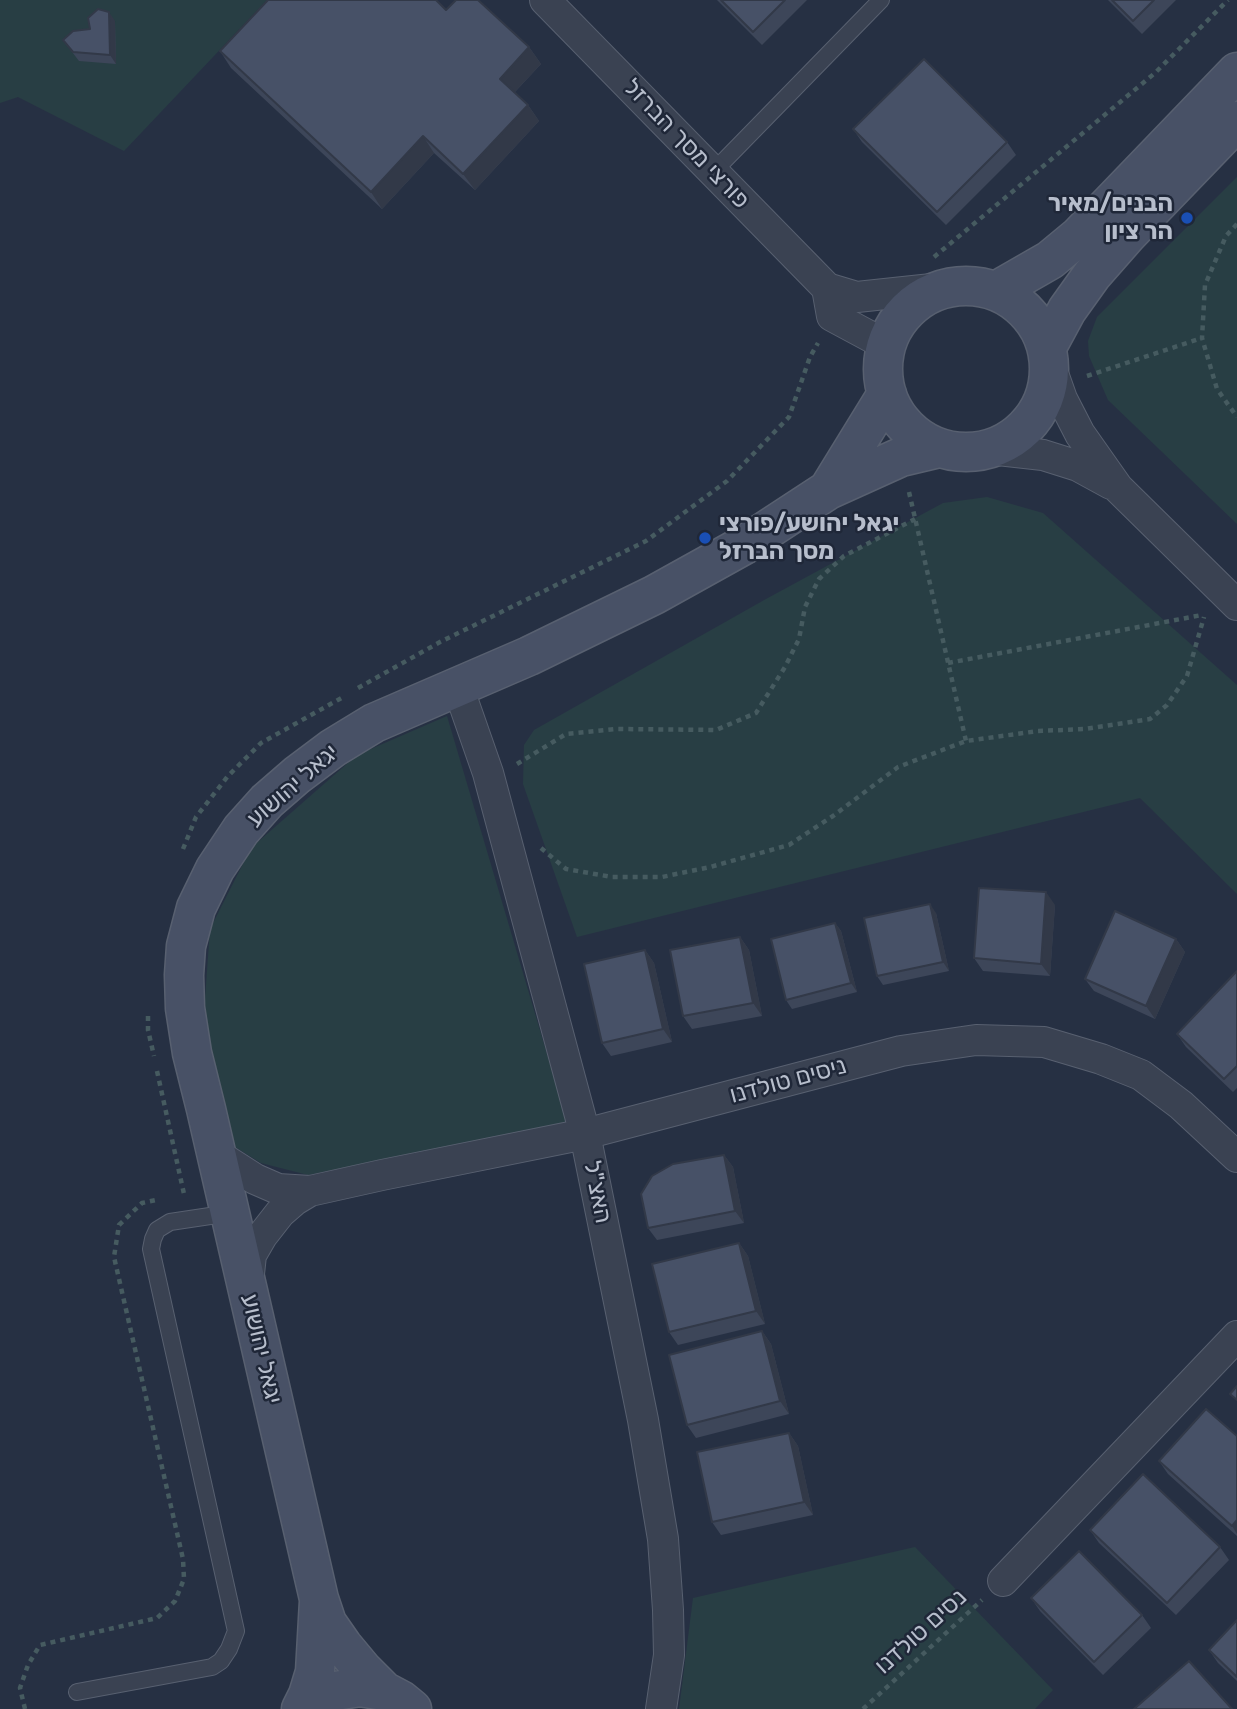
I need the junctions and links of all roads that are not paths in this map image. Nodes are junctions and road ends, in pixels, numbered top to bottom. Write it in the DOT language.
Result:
graph roads {
  1 [pos="881,0"];
  2 [pos="548,1"];
  3 [pos="1237,72"];
  4 [pos="1237,121"];
  5 [pos="714,172"];
  6 [pos="978,288"];
  7 [pos="829,302"];
  8 [pos="886,345"];
  9 [pos="1051,366"];
  10 [pos="887,394"];
  11 [pos="939,447"];
  12 [pos="989,449"];
  13 [pos="1118,488"];
  14 [pos="828,490"];
  15 [pos="1237,605"];
  16 [pos="458,687"];
  17 [pos="585,1133"];
  18 [pos="216,1154"];
  19 [pos="1237,1157"];
  20 [pos="310,1191"];
  21 [pos="230,1213"];
  22 [pos="247,1286"];
  23 [pos="1237,1336"];
  24 [pos="1003,1581"];
  25 [pos="319,1599"];
  26 [pos="77,1692"];
  27 [pos="398,1700"];
  28 [pos="304,1709"];
  29 [pos="661,1709"];
  1 -- 5 [label="lane"];
  2 -- 5 [label="street, פורצי מסך הברזל"];
  3 -- 6 [label="street"];
  4 -- 9 [label="street"];
  5 -- 7 [label="street, פורצי מסך הברזל"];
  6 -- 7 [label="street"];
  6 -- 8 [label="street"];
  6 -- 9 [label="street"];
  7 -- 8 [label="street, פורצי מסך הברזל"];
  8 -- 10 [label="street"];
  9 -- 12 [label="street"];
  9 -- 13 [label="street"];
  10 -- 11 [label="street"];
  10 -- 14 [label="street, יגאל יהושוע"];
  11 -- 12 [label="street"];
  11 -- 14 [label="street, יגאל יהושוע"];
  12 -- 13 [label="street"];
  13 -- 15 [label="street"];
  14 -- 16 [label="street, יגאל יהושוע"];
  16 -- 17 [label="street, האצ\"ל"];
  16 -- 18 [label="street, יגאל יהושוע"];
  17 -- 19 [label="street, ניסים טולדנו"];
  17 -- 20 [label="street, ניסים טולדנו"];
  17 -- 29 [label="street, האצ\"ל"];
  18 -- 20 [label="street, ניסים טולדנו"];
  18 -- 21 [label="street, יגאל יהושוע"];
  20 -- 22 [label="street, ניסים טולדנו"];
  21 -- 22 [label="street, יגאל יהושוע"];
  21 -- 26 [label="lane"];
  22 -- 25 [label="street, יגאל יהושוע"];
  23 -- 24 [label="street"];
  25 -- 27 [label="street, יגאל יהושוע"];
  25 -- 28 [label="street, יגאל יהושוע"];
  27 -- 28 [label="street"];
}
